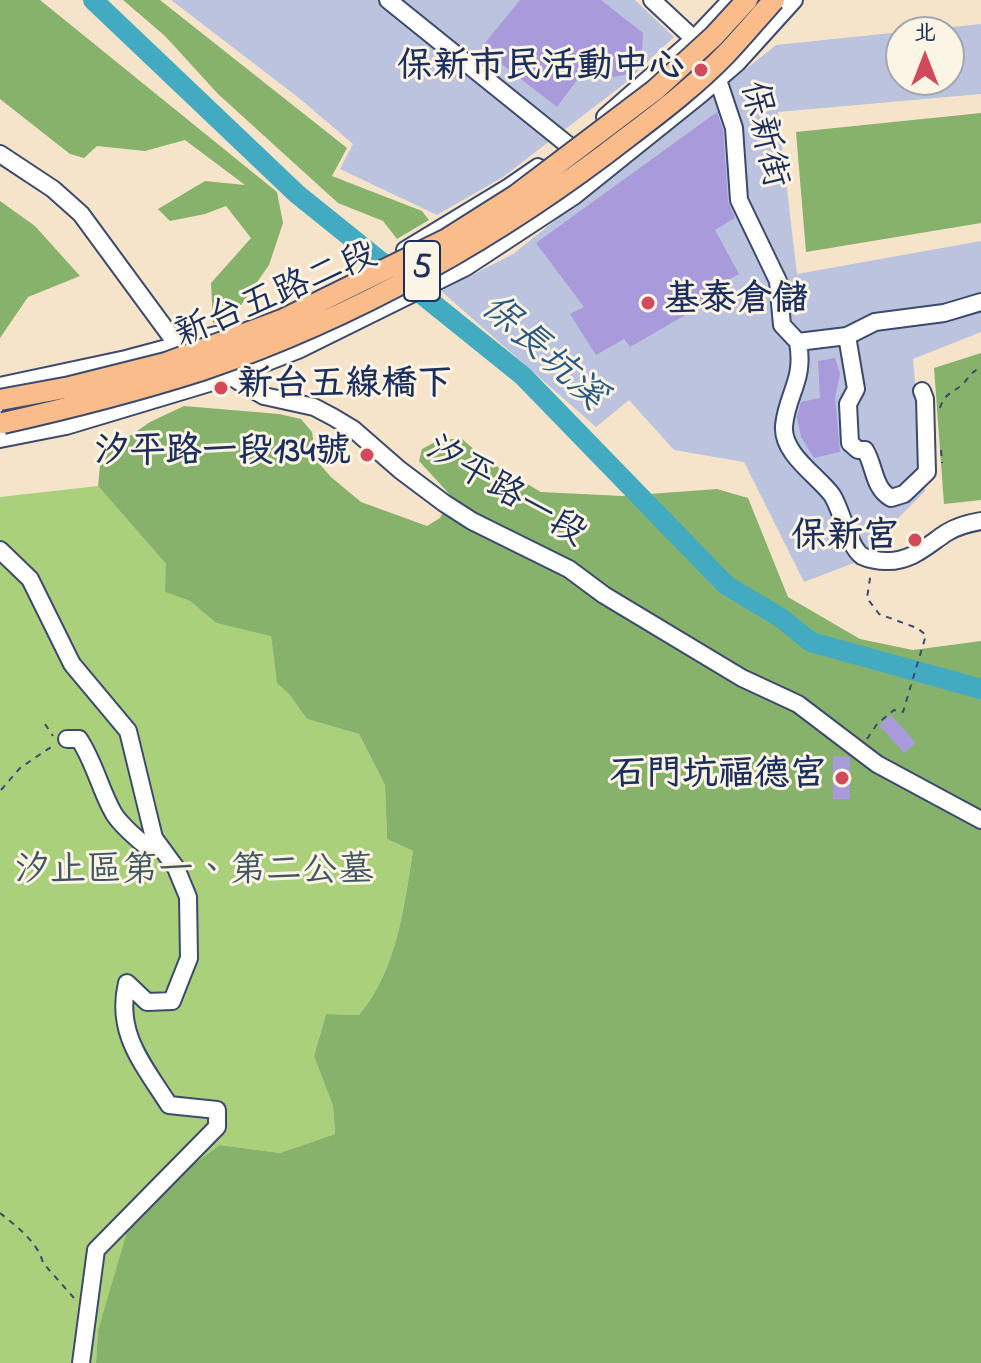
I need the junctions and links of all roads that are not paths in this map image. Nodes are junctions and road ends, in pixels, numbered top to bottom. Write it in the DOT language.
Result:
graph roads {
  1 [pos="388,0"];
  2 [pos="652,0"];
  3 [pos="731,0"];
  4 [pos="747,0"];
  5 [pos="774,0"];
  6 [pos="794,0"];
  7 [pos="694,39"];
  8 [pos="718,80"];
  9 [pos="568,145"];
  10 [pos="0,154"];
  11 [pos="981,302"];
  12 [pos="847,336"];
  13 [pos="798,342"];
  14 [pos="178,346"];
  15 [pos="229,377"];
  16 [pos="0,386"];
  17 [pos="922,391"];
  18 [pos="0,400"];
  19 [pos="2,431"];
  20 [pos="981,521"];
  21 [pos="0,550"];
  22 [pos="62,740"];
  23 [pos="981,820"];
  24 [pos="159,845"];
  25 [pos="81,1363"];
  1 -- 9 [label="street"];
  2 -- 7 [label="street, 保新街"];
  3 -- 7 [label="street"];
  4 -- 18 [label="main road, 新台五路二段 / 5, bridge"];
  5 -- 19 [label="main road, 新台五路二段 / 5, bridge"];
  6 -- 8 [label="street"];
  7 -- 8 [label="street, 保新街"];
  7 -- 9 [label="street"];
  8 -- 13 [label="street, 保新街"];
  8 -- 15 [label="street"];
  9 -- 14 [label="street"];
  10 -- 14 [label="street, 汐平路一段"];
  11 -- 12 [label="street"];
  12 -- 13 [label="street"];
  12 -- 17 [label="street"];
  13 -- 20 [label="street, 保新街"];
  14 -- 15 [label="street, 汐平路一段"];
  14 -- 16 [label="street"];
  15 -- 19 [label="street"];
  15 -- 23 [label="street, 汐平路一段"];
  21 -- 24 [label="street"];
  22 -- 24 [label="street"];
  24 -- 25 [label="street"];
}
